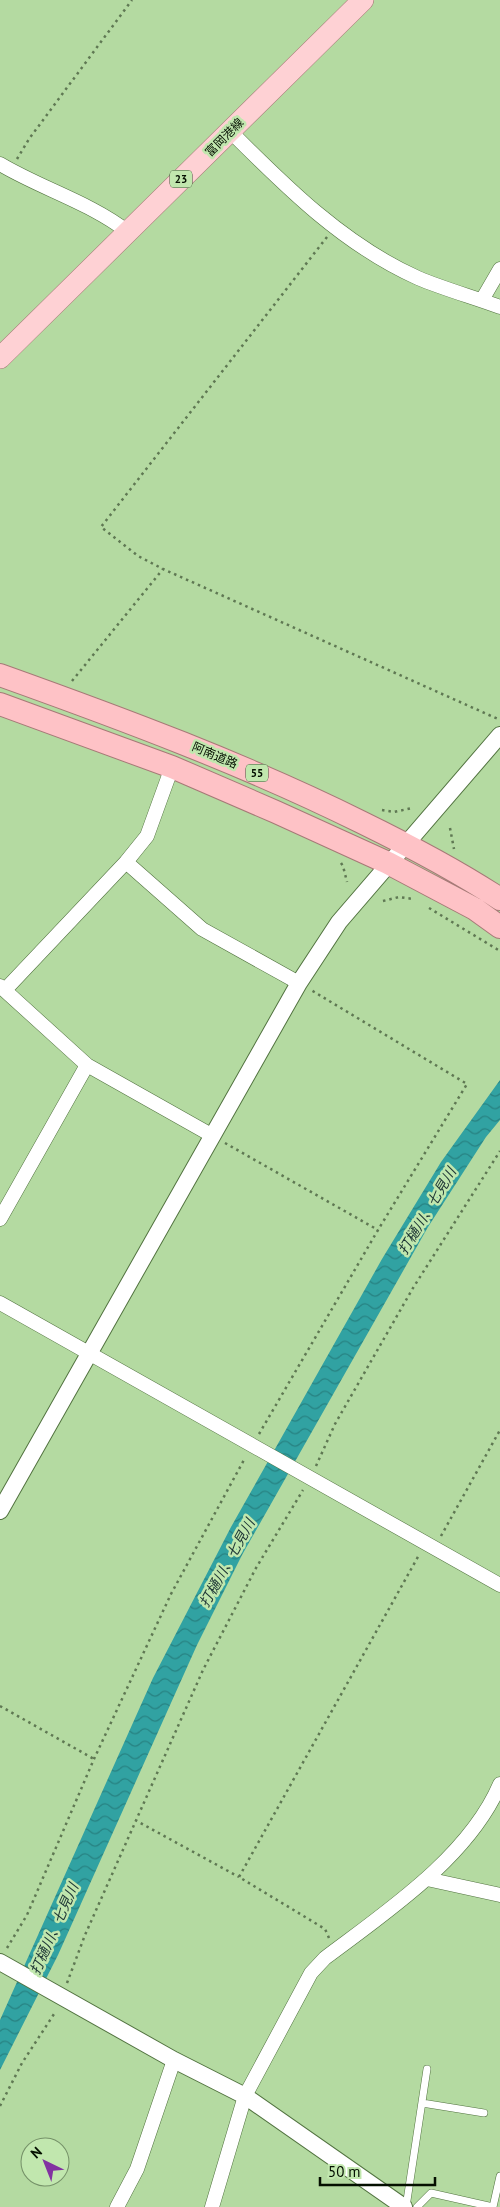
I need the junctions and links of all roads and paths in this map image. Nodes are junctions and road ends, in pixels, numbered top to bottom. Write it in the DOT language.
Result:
graph roads {
  1 [pos="132,0"];
  2 [pos="363,0"];
  3 [pos="230,131"];
  4 [pos="6,167"];
  5 [pos="334,228"];
  6 [pos="128,232"];
  7 [pos="500,269"];
  8 [pos="482,300"];
  9 [pos="500,307"];
  10 [pos="0,358"];
  11 [pos="163,569"];
  12 [pos="0,675"];
  13 [pos="63,698"];
  14 [pos="0,704"];
  15 [pos="500,720"];
  16 [pos="500,734"];
  17 [pos="172,767"];
  18 [pos="375,808"];
  19 [pos="412,808"];
  20 [pos="406,844"];
  21 [pos="126,862"];
  22 [pos="388,863"];
  23 [pos="500,899"];
  24 [pos="383,901"];
  25 [pos="500,927"];
  26 [pos="500,951"];
  27 [pos="299,983"];
  28 [pos="2,988"];
  29 [pos="87,1065"];
  30 [pos="213,1136"];
  31 [pos="500,1151"];
  32 [pos="0,1220"];
  33 [pos="378,1230"];
  34 [pos="0,1303"];
  35 [pos="89,1354"];
  36 [pos="500,1430"];
  37 [pos="257,1446"];
  38 [pos="309,1476"];
  39 [pos="0,1511"];
  40 [pos="430,1545"];
  41 [pos="500,1585"];
  42 [pos="0,1706"];
  43 [pos="94,1759"];
  44 [pos="500,1784"];
  45 [pos="135,1820"];
  46 [pos="239,1877"];
  47 [pos="427,1880"];
  48 [pos="500,1895"];
  49 [pos="335,1950"];
  50 [pos="3,1960"];
  51 [pos="61,1996"];
  52 [pos="174,2060"];
  53 [pos="427,2069"];
  54 [pos="245,2096"];
  55 [pos="422,2103"];
  56 [pos="0,2106"];
  57 [pos="484,2113"];
  58 [pos="500,2176"];
  59 [pos="117,2207"];
  60 [pos="212,2207"];
  61 [pos="405,2207"];
  62 [pos="417,2207"];
  1 -- 4 [label="path"];
  2 -- 3 [label="main road, 富岡港線 / 23"];
  3 -- 5 [label="street"];
  3 -- 6 [label="main road, 富岡港線 / 23"];
  4 -- 6 [label="street"];
  5 -- 8 [label="street"];
  5 -- 11 [label="path"];
  6 -- 10 [label="main road, 富岡港線 / 23"];
  7 -- 8 [label="street"];
  8 -- 9 [label="street"];
  11 -- 13 [label="path"];
  11 -- 15 [label="path"];
  12 -- 13 [label="highway, 阿南道路 / 55"];
  13 -- 20 [label="highway, 阿南道路 / 55"];
  14 -- 17 [label="highway, 55"];
  16 -- 20 [label="street"];
  17 -- 21 [label="street"];
  17 -- 22 [label="highway, 55"];
  18 -- 19 [label="path"];
  20 -- 22 [label="street"];
  20 -- 23 [label="highway, 阿南道路 / 55"];
  21 -- 27 [label="street"];
  21 -- 28 [label="street"];
  22 -- 25 [label="highway, 55"];
  22 -- 27 [label="street"];
  24 -- 26 [label="path"];
  27 -- 30 [label="street"];
  27 -- 33 [label="path"];
  28 -- 29 [label="street"];
  29 -- 30 [label="street"];
  29 -- 32 [label="street"];
  30 -- 33 [label="path"];
  30 -- 35 [label="street"];
  31 -- 38 [label="path"];
  33 -- 37 [label="path"];
  34 -- 35 [label="street"];
  35 -- 37 [label="street"];
  35 -- 39 [label="street"];
  36 -- 40 [label="path"];
  37 -- 38 [label="street"];
  37 -- 43 [label="path"];
  38 -- 40 [label="street"];
  38 -- 45 [label="path"];
  40 -- 41 [label="street"];
  40 -- 46 [label="path"];
  42 -- 43 [label="path"];
  43 -- 50 [label="path"];
  44 -- 47 [label="street"];
  45 -- 46 [label="path"];
  45 -- 51 [label="path"];
  46 -- 49 [label="path"];
  47 -- 48 [label="street"];
  47 -- 49 [label="street"];
  49 -- 54 [label="street"];
  50 -- 51 [label="street"];
  51 -- 52 [label="street"];
  51 -- 56 [label="path"];
  52 -- 54 [label="street"];
  52 -- 59 [label="street"];
  53 -- 55 [label="lane"];
  54 -- 60 [label="street"];
  54 -- 61 [label="street"];
  55 -- 57 [label="lane"];
  55 -- 61 [label="lane"];
  58 -- 62 [label="lane"];
}
